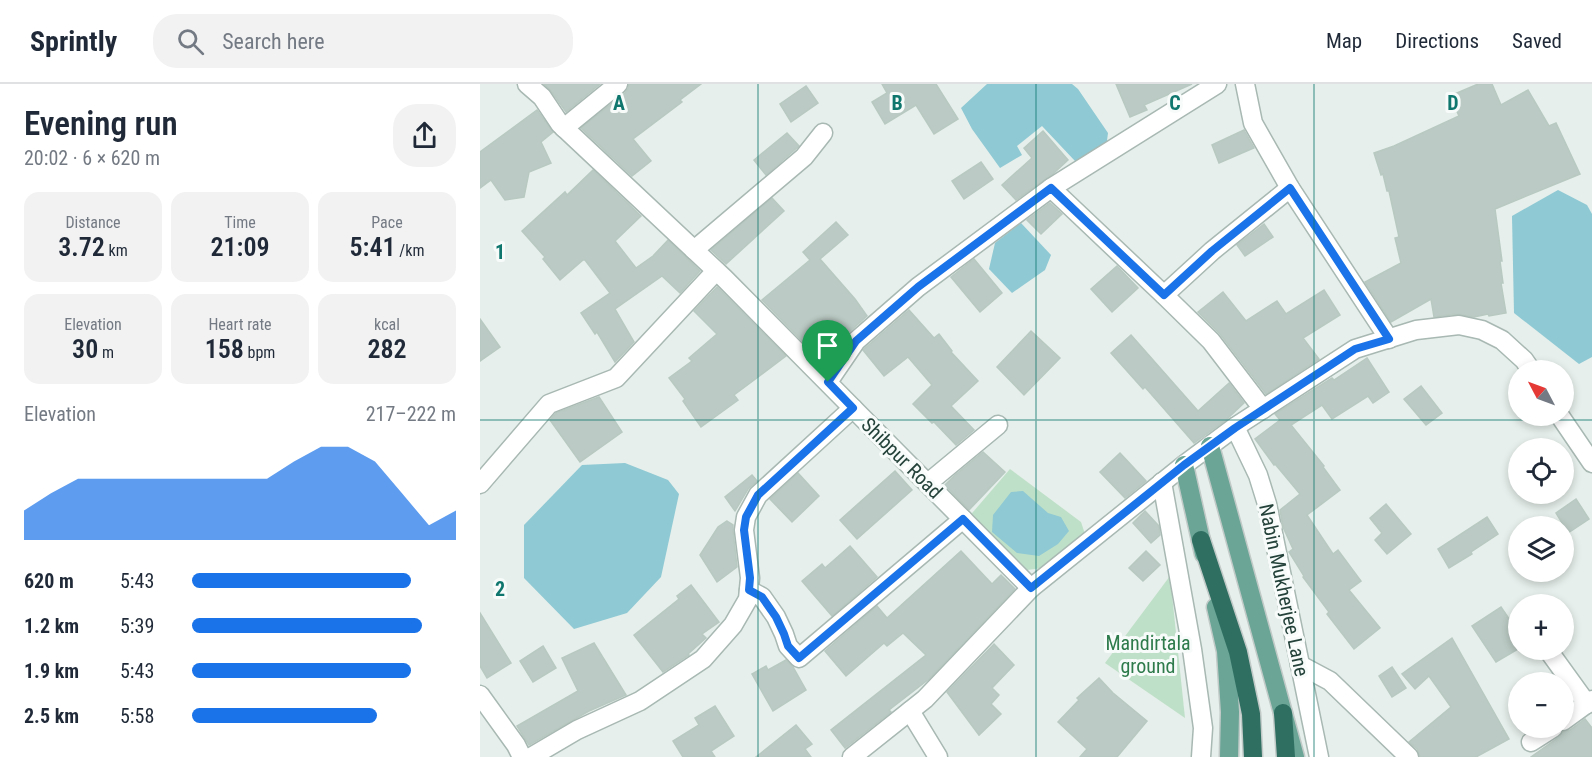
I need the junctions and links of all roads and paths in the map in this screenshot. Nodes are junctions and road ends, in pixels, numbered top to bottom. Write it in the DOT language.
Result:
graph roads {
  1 [pos="527,84"];
  2 [pos="618,84"];
  3 [pos="1217,84"];
  4 [pos="1245,84"];
  5 [pos="564,128"];
  6 [pos="823,133"];
  7 [pos="1051,188"];
  8 [pos="1290,188"];
  9 [pos="694,250"];
  10 [pos="717,271"];
  11 [pos="1164,295"];
  12 [pos="1389,339"];
  13 [pos="1524,360"];
  14 [pos="828,382"];
  15 [pos="853,408"];
  16 [pos="1263,409"];
  17 [pos="998,425"];
  18 [pos="1567,426"];
  19 [pos="1235,428"];
  20 [pos="1210,446"];
  21 [pos="1592,463"];
  22 [pos="1184,465"];
  23 [pos="1162,482"];
  24 [pos="927,483"];
  25 [pos="480,484"];
  26 [pos="963,519"];
  27 [pos="1201,540"];
  28 [pos="1031,588"];
  29 [pos="749,590"];
  30 [pos="1556,660"];
  31 [pos="1300,665"];
  32 [pos="480,695"];
  33 [pos="1589,702"];
  34 [pos="910,711"];
  35 [pos="1574,712"];
  36 [pos="1283,713"];
  37 [pos="1538,738"];
  38 [pos="1532,742"];
  39 [pos="1318,751"];
  40 [pos="522,757"];
  41 [pos="531,757"];
  42 [pos="852,757"];
  43 [pos="939,757"];
  44 [pos="1201,757"];
  45 [pos="1229,757"];
  46 [pos="1253,757"];
  47 [pos="1286,757"];
  48 [pos="1295,757"];
  49 [pos="1334,757"];
  50 [pos="1409,757"];
  1 -- 5 [label="street, Shibpur Road"];
  2 -- 5 [label="street"];
  3 -- 7 [label="street"];
  4 -- 8 [label="street"];
  5 -- 9 [label="street, Shibpur Road"];
  6 -- 9 [label="street"];
  7 -- 11 [label="street"];
  7 -- 14 [label="street"];
  8 -- 11 [label="street"];
  8 -- 12 [label="street"];
  9 -- 10 [label="street, Shibpur Road"];
  10 -- 14 [label="street, Shibpur Road"];
  10 -- 25 [label="street"];
  11 -- 16 [label="street"];
  12 -- 13 [label="street"];
  12 -- 16 [label="street"];
  14 -- 15 [label="street, Shibpur Road"];
  15 -- 24 [label="street, Shibpur Road"];
  15 -- 29 [label="street"];
  16 -- 19 [label="street"];
  17 -- 24 [label="street"];
  18 -- 21 [label="street"];
  19 -- 20 [label="street"];
  19 -- 31 [label="street, Nabin Mukherjee Lane"];
  20 -- 22 [label="street"];
  20 -- 36 [label="main road"];
  22 -- 23 [label="street"];
  22 -- 27 [label="main road"];
  23 -- 28 [label="street"];
  23 -- 44 [label="street"];
  24 -- 26 [label="street, Shibpur Road"];
  26 -- 28 [label="street, Shibpur Road"];
  26 -- 29 [label="street"];
  27 -- 45 [label="main road"];
  27 -- 46 [label="highway"];
  28 -- 34 [label="street"];
  29 -- 41 [label="street"];
  30 -- 33 [label="street"];
  31 -- 39 [label="street, Nabin Mukherjee Lane"];
  31 -- 50 [label="street"];
  32 -- 40 [label="street"];
  33 -- 35 [label="street"];
  34 -- 42 [label="street"];
  34 -- 43 [label="street"];
  36 -- 47 [label="highway"];
  36 -- 48 [label="main road"];
  37 -- 38 [label="street"];
  39 -- 49 [label="street"];
}
